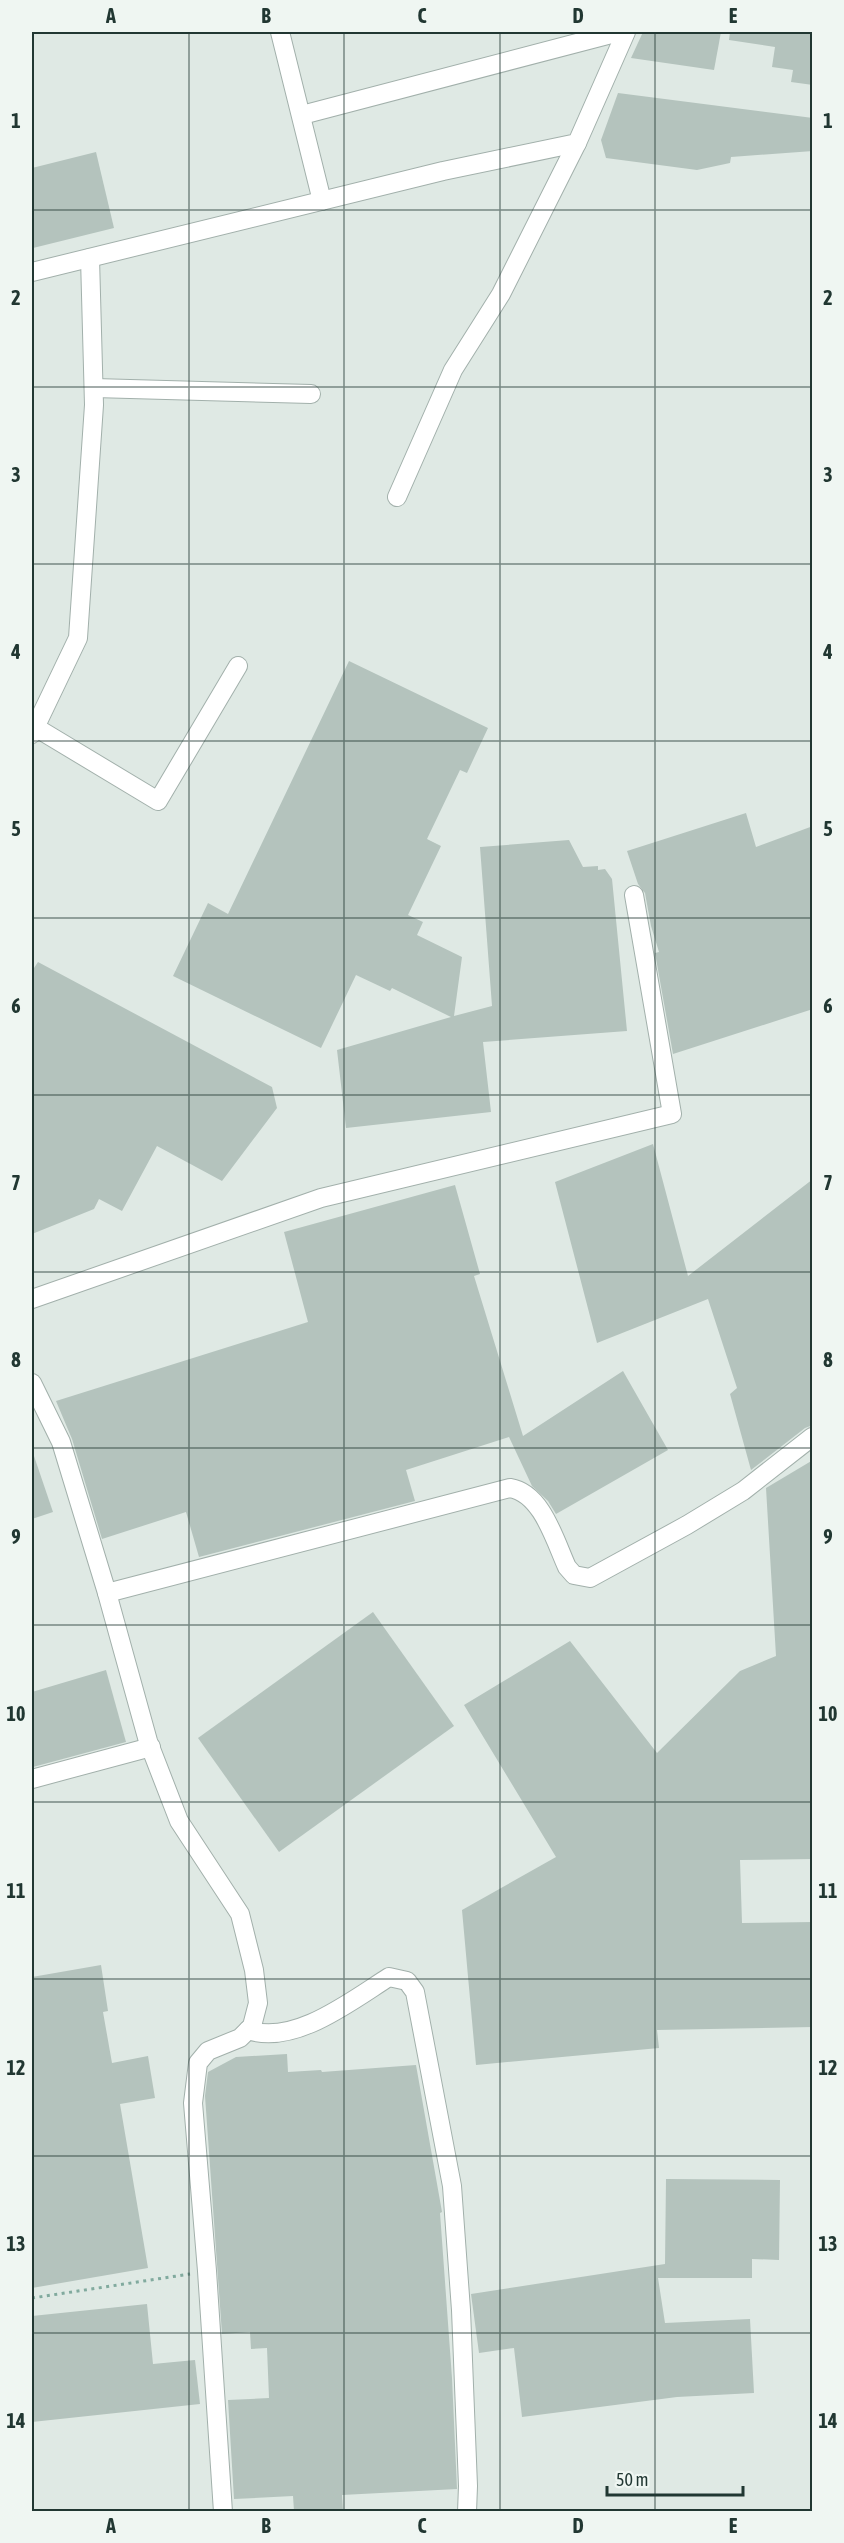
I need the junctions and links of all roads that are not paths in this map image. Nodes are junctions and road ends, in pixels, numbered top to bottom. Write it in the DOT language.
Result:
graph roads {
  1 [pos="280,32"];
  2 [pos="619,32"];
  3 [pos="627,32"];
  4 [pos="302,115"];
  5 [pos="577,143"];
  6 [pos="322,201"];
  7 [pos="90,258"];
  8 [pos="32,272"];
  9 [pos="94,388"];
  10 [pos="311,394"];
  11 [pos="397,497"];
  12 [pos="238,666"];
  13 [pos="33,731"];
  14 [pos="634,895"];
  15 [pos="32,1299"];
  16 [pos="32,1383"];
  17 [pos="813,1437"];
  18 [pos="107,1593"];
  19 [pos="150,1747"];
  20 [pos="32,1779"];
  21 [pos="248,2030"];
  22 [pos="223,2511"];
  23 [pos="467,2511"];
  1 -- 4 [label="street"];
  2 -- 4 [label="street"];
  3 -- 5 [label="street"];
  4 -- 6 [label="street"];
  5 -- 6 [label="street"];
  5 -- 11 [label="street"];
  6 -- 7 [label="street"];
  7 -- 8 [label="street"];
  7 -- 9 [label="street"];
  9 -- 10 [label="street"];
  9 -- 13 [label="street"];
  12 -- 13 [label="street"];
  14 -- 15 [label="street"];
  16 -- 18 [label="street"];
  17 -- 18 [label="street"];
  18 -- 19 [label="street"];
  19 -- 20 [label="street"];
  19 -- 21 [label="street"];
  21 -- 22 [label="street"];
  21 -- 23 [label="street"];
}
